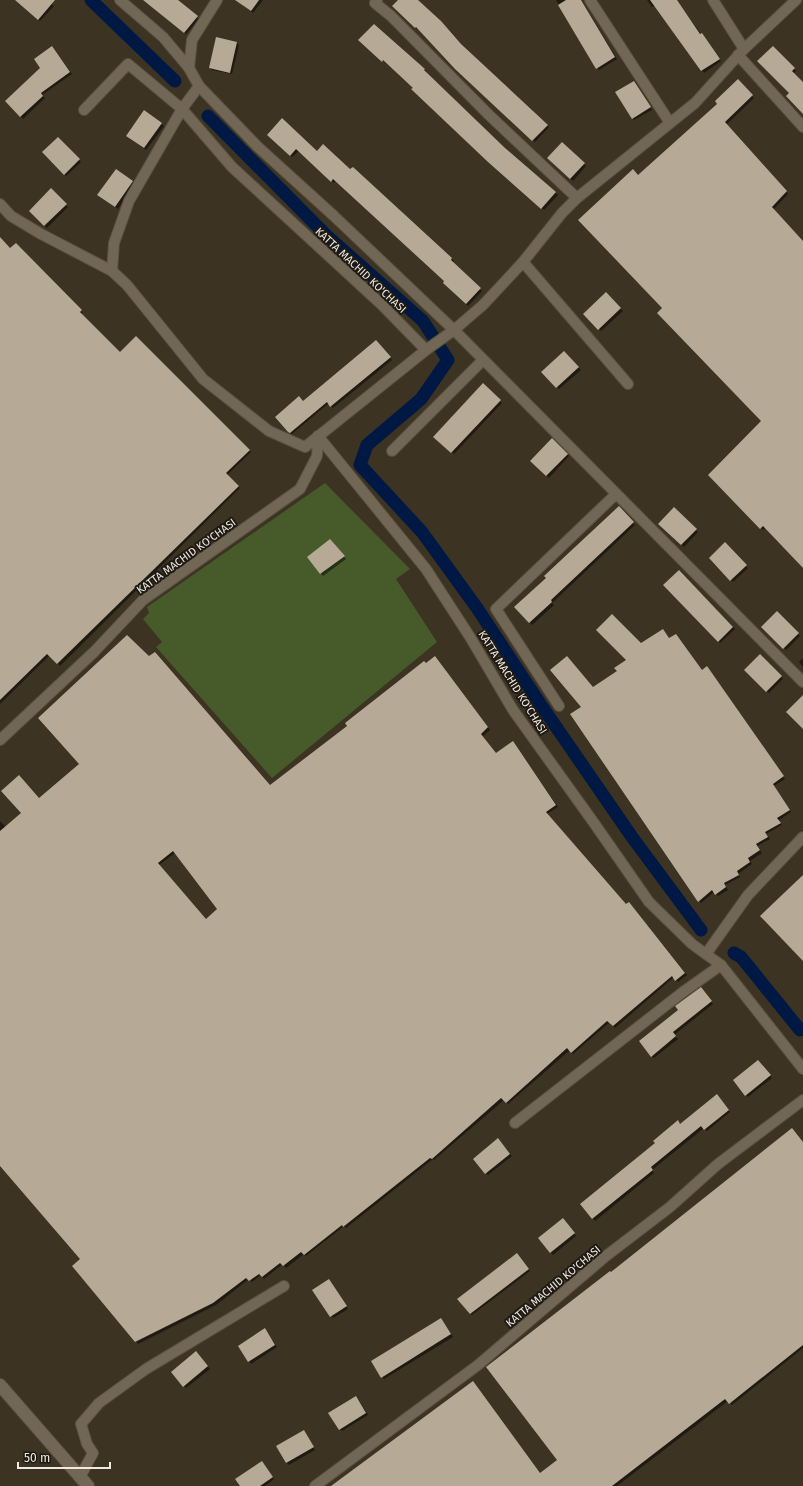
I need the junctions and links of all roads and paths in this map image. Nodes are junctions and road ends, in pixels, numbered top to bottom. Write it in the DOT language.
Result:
graph roads {
  1 [pos="120,0"];
  2 [pos="217,0"];
  3 [pos="377,0"];
  4 [pos="590,0"];
  5 [pos="714,0"];
  6 [pos="796,0"];
  7 [pos="741,52"];
  8 [pos="189,68"];
  9 [pos="199,86"];
  10 [pos="182,109"];
  11 [pos="84,110"];
  12 [pos="670,123"];
  13 [pos="803,127"];
  14 [pos="577,198"];
  15 [pos="0,204"];
  16 [pos="523,262"];
  17 [pos="112,271"];
  18 [pos="454,330"];
  19 [pos="426,350"];
  20 [pos="483,360"];
  21 [pos="628,384"];
  22 [pos="318,436"];
  23 [pos="392,451"];
  24 [pos="616,494"];
  25 [pos="803,682"];
  26 [pos="559,706"];
  27 [pos="0,740"];
  28 [pos="803,837"];
  29 [pos="706,954"];
  30 [pos="721,965"];
  31 [pos="803,1069"];
  32 [pos="803,1100"];
  33 [pos="514,1123"];
  34 [pos="284,1286"];
  35 [pos="0,1384"];
  36 [pos="80,1476"];
  37 [pos="88,1486"];
  38 [pos="315,1486"];
  1 -- 8 [label="street, KATTA MACHID KO'CHASI"];
  2 -- 8 [label="street"];
  3 -- 14 [label="street"];
  4 -- 12 [label="street"];
  5 -- 7 [label="street"];
  6 -- 7 [label="street"];
  7 -- 12 [label="street"];
  7 -- 13 [label="street"];
  8 -- 9 [label="street, KATTA MACHID KO'CHASI"];
  9 -- 10 [label="street"];
  9 -- 18 [label="street, KATTA MACHID KO'CHASI"];
  10 -- 11 [label="street, KATTA MACHID KO'CHASI"];
  10 -- 17 [label="street"];
  10 -- 19 [label="street, KATTA MACHID KO'CHASI"];
  12 -- 14 [label="street"];
  14 -- 16 [label="street"];
  15 -- 17 [label="street"];
  16 -- 18 [label="street"];
  16 -- 21 [label="street"];
  17 -- 22 [label="street"];
  18 -- 19 [label="street"];
  18 -- 20 [label="street, KATTA MACHID KO'CHASI"];
  19 -- 22 [label="street"];
  20 -- 23 [label="street"];
  20 -- 24 [label="street, KATTA MACHID KO'CHASI"];
  22 -- 27 [label="street, KATTA MACHID KO'CHASI"];
  22 -- 29 [label="street, KATTA MACHID KO'CHASI"];
  24 -- 25 [label="street, KATTA MACHID KO'CHASI"];
  24 -- 26 [label="street"];
  28 -- 29 [label="street"];
  29 -- 30 [label="street, KATTA MACHID KO'CHASI"];
  30 -- 31 [label="street, KATTA MACHID KO'CHASI"];
  30 -- 33 [label="street"];
  32 -- 38 [label="street, KATTA MACHID KO'CHASI"];
  34 -- 36 [label="street"];
  35 -- 36 [label="street"];
  36 -- 37 [label="street"];
}
